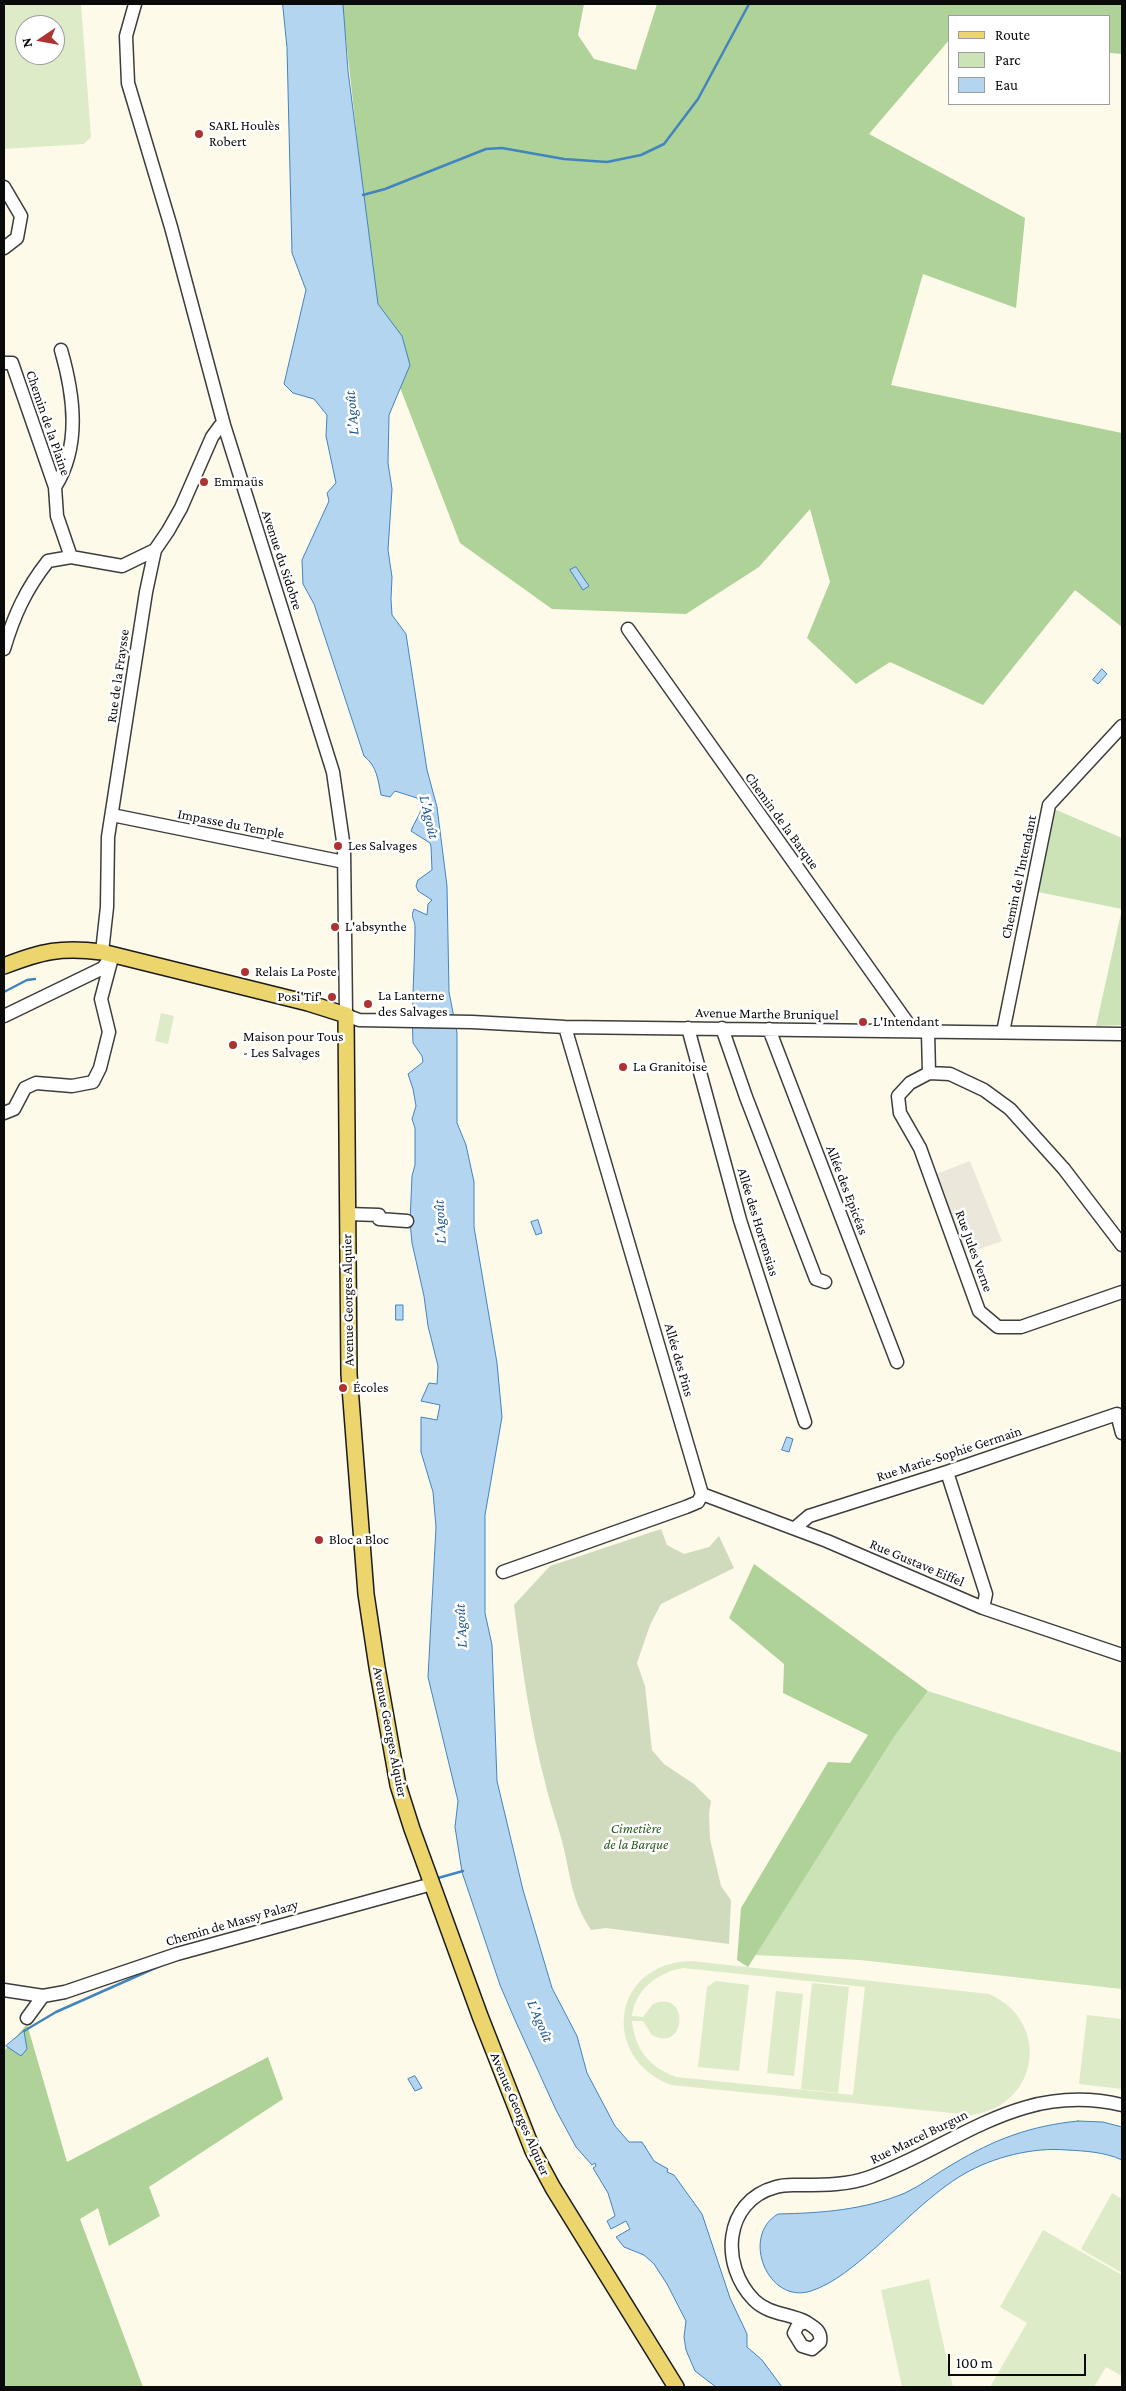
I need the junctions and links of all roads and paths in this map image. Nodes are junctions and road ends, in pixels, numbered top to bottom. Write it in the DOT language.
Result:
graph roads {
  1 [pos="135,4"];
  2 [pos="141,4"];
  3 [pos="132,56"];
  4 [pos="140,123"];
  5 [pos="4,187"];
  6 [pos="4,248"];
  7 [pos="61,350"];
  8 [pos="4,363"];
  9 [pos="224,425"];
  10 [pos="55,487"];
  11 [pos="155,550"];
  12 [pos="71,557"];
  13 [pos="628,629"];
  14 [pos="4,649"];
  15 [pos="1122,726"];
  16 [pos="112,815"];
  17 [pos="344,862"];
  18 [pos="108,958"];
  19 [pos="4,966"];
  20 [pos="346,1015"];
  21 [pos="4,1016"];
  22 [pos="565,1028"];
  23 [pos="688,1028"];
  24 [pos="722,1028"];
  25 [pos="769,1029"];
  26 [pos="906,1031"];
  27 [pos="928,1032"];
  28 [pos="1003,1032"];
  29 [pos="1122,1034"];
  30 [pos="930,1073"];
  31 [pos="4,1113"];
  32 [pos="347,1214"];
  33 [pos="407,1221"];
  34 [pos="1122,1245"];
  35 [pos="825,1282"];
  36 [pos="1122,1292"];
  37 [pos="897,1362"];
  38 [pos="805,1422"];
  39 [pos="1122,1433"];
  40 [pos="948,1472"];
  41 [pos="702,1494"];
  42 [pos="795,1528"];
  43 [pos="503,1572"];
  44 [pos="983,1608"];
  45 [pos="1122,1655"];
  46 [pos="432,1884"];
  47 [pos="4,1990"];
  48 [pos="43,1996"];
  49 [pos="27,2018"];
  50 [pos="1122,2105"];
  51 [pos="779,2315"];
  52 [pos="806,2322"];
  53 [pos="794,2333"];
  54 [pos="676,2387"];
  1 -- 3 [label="street"];
  1 -- 4 [label="street"];
  2 -- 3 [label="street"];
  3 -- 4 [label="street"];
  4 -- 9 [label="street, Avenue du Sidobre"];
  5 -- 6 [label="street"];
  7 -- 10 [label="street"];
  8 -- 10 [label="street, Chemin de la Plaine"];
  9 -- 11 [label="street, Rue de la Fraysse"];
  9 -- 17 [label="street, Avenue du Sidobre"];
  10 -- 12 [label="street, Chemin de la Plaine"];
  11 -- 12 [label="street"];
  11 -- 16 [label="street, Rue de la Fraysse"];
  12 -- 14 [label="street"];
  13 -- 26 [label="street, Chemin de la Barque"];
  15 -- 28 [label="street, Chemin de l'Intendant"];
  16 -- 17 [label="street, Impasse du Temple"];
  16 -- 18 [label="street, Rue de la Fraysse"];
  17 -- 20 [label="street, Avenue du Sidobre"];
  18 -- 19 [label="main road"];
  18 -- 20 [label="main road"];
  18 -- 21 [label="street"];
  18 -- 31 [label="street, Rue de la Fraysse"];
  20 -- 22 [label="street, Avenue Marthe Bruniquel"];
  20 -- 32 [label="main road, Avenue Georges Alquier"];
  22 -- 23 [label="street, Avenue Marthe Bruniquel"];
  22 -- 41 [label="street, Allée des Pins"];
  23 -- 24 [label="street, Avenue Marthe Bruniquel"];
  23 -- 38 [label="street, Allée des Hortensias"];
  24 -- 25 [label="street, Avenue Marthe Bruniquel"];
  24 -- 35 [label="street"];
  25 -- 26 [label="street, Avenue Marthe Bruniquel"];
  25 -- 37 [label="street, Allée des Epicéas"];
  26 -- 27 [label="street, Avenue Marthe Bruniquel"];
  27 -- 28 [label="street, Avenue Marthe Bruniquel"];
  27 -- 30 [label="street"];
  28 -- 29 [label="street, Avenue Marthe Bruniquel"];
  30 -- 34 [label="street"];
  30 -- 36 [label="street, Rue Jules Verne"];
  32 -- 33 [label="street"];
  32 -- 46 [label="main road, Avenue Georges Alquier"];
  39 -- 40 [label="street, Rue Marie-Sophie Germain"];
  40 -- 42 [label="street, Rue Marie-Sophie Germain"];
  40 -- 44 [label="street"];
  41 -- 42 [label="street, Rue Gustave Eiffel"];
  41 -- 43 [label="street"];
  42 -- 44 [label="street, Rue Gustave Eiffel"];
  44 -- 45 [label="street, Rue Gustave Eiffel"];
  46 -- 48 [label="street, Chemin de Massy Palazy"];
  46 -- 54 [label="main road, Avenue Georges Alquier"];
  47 -- 48 [label="street"];
  48 -- 49 [label="street"];
  50 -- 51 [label="street, Rue Marcel Burgun"];
  51 -- 52 [label="street, Rue Marcel Burgun"];
  51 -- 53 [label="street, Rue Marcel Burgun"];
  52 -- 53 [label="street"];
  52 -- 53 [label="street, Rue Marcel Burgun"];
}
